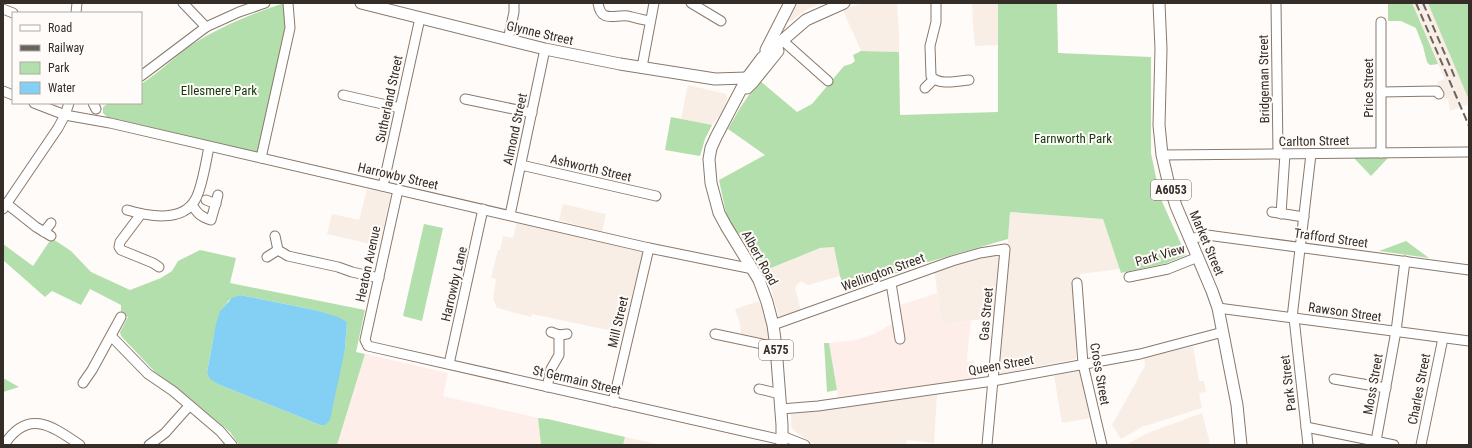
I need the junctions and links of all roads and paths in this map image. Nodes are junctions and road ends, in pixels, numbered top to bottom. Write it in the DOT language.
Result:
graph roads {
  1 [pos="183,3"];
  2 [pos="265,3"];
  3 [pos="288,3"];
  4 [pos="361,3"];
  5 [pos="514,3"];
  6 [pos="598,3"];
  7 [pos="654,3"];
  8 [pos="690,3"];
  9 [pos="790,3"];
  10 [pos="936,3"];
  11 [pos="1159,3"];
  12 [pos="1276,3"];
  13 [pos="839,4"];
  14 [pos="420,18"];
  15 [pos="650,21"];
  16 [pos="721,21"];
  17 [pos="1381,22"];
  18 [pos="206,27"];
  19 [pos="508,40"];
  20 [pos="783,41"];
  21 [pos="546,49"];
  22 [pos="762,58"];
  23 [pos="642,67"];
  24 [pos="142,75"];
  25 [pos="747,78"];
  26 [pos="971,78"];
  27 [pos="715,79"];
  28 [pos="934,79"];
  29 [pos="828,80"];
  30 [pos="926,88"];
  31 [pos="1436,90"];
  32 [pos="1381,92"];
  33 [pos="740,94"];
  34 [pos="343,95"];
  35 [pos="465,99"];
  36 [pos="37,104"];
  37 [pos="69,104"];
  38 [pos="400,108"];
  39 [pos="532,114"];
  40 [pos="65,115"];
  41 [pos="209,147"];
  42 [pos="1467,152"];
  43 [pos="1381,153"];
  44 [pos="1282,154"];
  45 [pos="1311,154"];
  46 [pos="1162,155"];
  47 [pos="261,158"];
  48 [pos="521,165"];
  49 [pos="383,186"];
  50 [pos="398,190"];
  51 [pos="656,196"];
  52 [pos="206,200"];
  53 [pos="192,205"];
  54 [pos="5,206"];
  55 [pos="484,209"];
  56 [pos="127,210"];
  57 [pos="1272,212"];
  58 [pos="141,214"];
  59 [pos="510,214"];
  60 [pos="1281,214"];
  61 [pos="1304,217"];
  62 [pos="51,223"];
  63 [pos="275,236"];
  64 [pos="1190,239"];
  65 [pos="1300,247"];
  66 [pos="649,248"];
  67 [pos="1005,249"];
  68 [pos="278,250"];
  69 [pos="743,253"];
  70 [pos="267,257"];
  71 [pos="1198,257"];
  72 [pos="1405,261"];
  73 [pos="156,262"];
  74 [pos="725,264"];
  75 [pos="753,269"];
  76 [pos="1469,270"];
  77 [pos="1128,277"];
  78 [pos="379,278"];
  79 [pos="891,282"];
  80 [pos="1077,283"];
  81 [pos="1218,308"];
  82 [pos="121,318"];
  83 [pos="1293,318"];
  84 [pos="773,325"];
  85 [pos="1396,331"];
  86 [pos="1223,332"];
  87 [pos="559,334"];
  88 [pos="715,334"];
  89 [pos="111,336"];
  90 [pos="1443,338"];
  91 [pos="900,340"];
  92 [pos="1469,341"];
  93 [pos="366,344"];
  94 [pos="776,348"];
  95 [pos="449,364"];
  96 [pos="1083,364"];
  97 [pos="1334,379"];
  98 [pos="993,381"];
  99 [pos="83,383"];
  100 [pos="548,387"];
  101 [pos="1386,388"];
  102 [pos="759,389"];
  103 [pos="780,394"];
  104 [pos="613,402"];
  105 [pos="189,406"];
  106 [pos="780,410"];
  107 [pos="1306,427"];
  108 [pos="148,433"];
  109 [pos="782,440"];
  110 [pos="152,442"];
  111 [pos="1376,442"];
  112 [pos="4,445"];
  113 [pos="80,445"];
  114 [pos="232,445"];
  115 [pos="804,445"];
  116 [pos="987,445"];
  117 [pos="1102,445"];
  118 [pos="1241,445"];
  119 [pos="1308,445"];
  120 [pos="1394,445"];
  121 [pos="1421,445"];
  1 -- 18 [label="street"];
  2 -- 18 [label="street"];
  3 -- 47 [label="street"];
  4 -- 14 [label="main road, Glynne Street"];
  5 -- 19 [label="street"];
  6 -- 15 [label="street"];
  7 -- 15 [label="street"];
  8 -- 16 [label="street"];
  9 -- 22 [label="main road, A575"];
  10 -- 28 [label="street"];
  11 -- 46 [label="main road, Market Street / A6053"];
  12 -- 44 [label="street, Bridgeman Street"];
  13 -- 20 [label="main road, A575"];
  14 -- 19 [label="main road, Glynne Street"];
  14 -- 38 [label="street, Sutherland Street"];
  15 -- 23 [label="street"];
  17 -- 32 [label="street, Price Street"];
  18 -- 24 [label="street"];
  19 -- 21 [label="main road, Glynne Street"];
  20 -- 22 [label="main road, A575"];
  20 -- 29 [label="street"];
  20 -- 33 [label="main road, A575"];
  21 -- 23 [label="main road, Glynne Street"];
  21 -- 39 [label="street, Almond Street"];
  22 -- 25 [label="main road, A575"];
  23 -- 27 [label="main road, Glynne Street"];
  25 -- 27 [label="main road, Glynne Street"];
  25 -- 33 [label="main road, A575"];
  26 -- 28 [label="street"];
  27 -- 33 [label="main road, Glynne Street"];
  28 -- 30 [label="street"];
  31 -- 32 [label="street"];
  32 -- 43 [label="street, Price Street"];
  33 -- 69 [label="main road, Albert Road / A575"];
  34 -- 38 [label="street"];
  35 -- 39 [label="street"];
  36 -- 40 [label="street, Harrowby Street"];
  37 -- 40 [label="street"];
  38 -- 49 [label="street, Sutherland Street"];
  39 -- 48 [label="street, Almond Street"];
  40 -- 41 [label="street, Harrowby Street"];
  40 -- 54 [label="street"];
  41 -- 47 [label="street, Harrowby Street"];
  41 -- 53 [label="street"];
  42 -- 43 [label="street, Carlton Street"];
  43 -- 45 [label="street, Carlton Street"];
  44 -- 45 [label="street, Carlton Street"];
  44 -- 46 [label="street, Carlton Street"];
  44 -- 60 [label="street, Bridgeman Street"];
  45 -- 61 [label="street, Park Street"];
  46 -- 64 [label="main road, Market Street / A6053"];
  47 -- 49 [label="street, Harrowby Street"];
  48 -- 51 [label="street, Ashworth Street"];
  48 -- 59 [label="street, Almond Street"];
  49 -- 50 [label="street, Harrowby Street"];
  50 -- 55 [label="street, Harrowby Street"];
  50 -- 78 [label="street, Heaton Avenue"];
  52 -- 53 [label="street"];
  53 -- 58 [label="street"];
  54 -- 62 [label="street"];
  55 -- 59 [label="street, Harrowby Street"];
  55 -- 95 [label="street, Harrowby Lane"];
  56 -- 58 [label="street"];
  57 -- 60 [label="street"];
  58 -- 73 [label="street"];
  59 -- 66 [label="street, Harrowby Street"];
  60 -- 61 [label="street"];
  61 -- 65 [label="street, Park Street"];
  63 -- 68 [label="street"];
  64 -- 65 [label="street, Trafford Street"];
  64 -- 71 [label="main road, Market Street / A6053"];
  65 -- 72 [label="street, Trafford Street"];
  65 -- 83 [label="street, Park Street"];
  66 -- 74 [label="street, Harrowby Street"];
  66 -- 104 [label="street, Mill Street"];
  67 -- 79 [label="street, Wellington Street"];
  67 -- 98 [label="street, Gas Street"];
  68 -- 70 [label="street"];
  68 -- 78 [label="street"];
  69 -- 74 [label="street"];
  69 -- 75 [label="main road, Albert Road / A575"];
  71 -- 77 [label="street, Park View"];
  71 -- 81 [label="main road, Market Street / A6053"];
  72 -- 76 [label="street, Trafford Street"];
  72 -- 85 [label="street, Moss Street"];
  74 -- 75 [label="street, Harrowby Street"];
  75 -- 84 [label="main road, Albert Road / A575"];
  78 -- 93 [label="street, Heaton Avenue"];
  79 -- 84 [label="street, Wellington Street"];
  79 -- 91 [label="street"];
  80 -- 96 [label="street, Cross Street"];
  81 -- 83 [label="street, Rawson Street"];
  81 -- 86 [label="main road, Market Street / A6053"];
  82 -- 89 [label="street"];
  83 -- 85 [label="street, Rawson Street"];
  83 -- 107 [label="street, Park Street"];
  84 -- 94 [label="main road, Albert Road / A575"];
  85 -- 90 [label="street, Rawson Street"];
  85 -- 101 [label="street, Moss Street"];
  86 -- 96 [label="street, Queen Street"];
  86 -- 118 [label="main road, Market Street / A6053"];
  87 -- 100 [label="street"];
  88 -- 94 [label="street"];
  89 -- 99 [label="street"];
  89 -- 105 [label="street"];
  90 -- 92 [label="street, Rawson Street"];
  90 -- 121 [label="street, Charles Street"];
  93 -- 95 [label="street, St Germain Street"];
  94 -- 103 [label="main road, Albert Road / A575"];
  95 -- 100 [label="street, St Germain Street"];
  96 -- 98 [label="street, Queen Street"];
  96 -- 117 [label="street, Cross Street"];
  97 -- 101 [label="street"];
  98 -- 106 [label="street, Queen Street"];
  98 -- 116 [label="street, Gas Street"];
  100 -- 104 [label="street, St Germain Street"];
  101 -- 111 [label="street, Moss Street"];
  102 -- 103 [label="street"];
  103 -- 106 [label="main road, Albert Road / A575"];
  104 -- 109 [label="street, St Germain Street"];
  105 -- 110 [label="street"];
  105 -- 114 [label="street"];
  106 -- 109 [label="main road, Albert Road / A575"];
  107 -- 111 [label="street"];
  107 -- 119 [label="street, Park Street"];
  108 -- 110 [label="street"];
  109 -- 115 [label="street, St Germain Street"];
  111 -- 120 [label="street"];
  112 -- 113 [label="street"];
}
